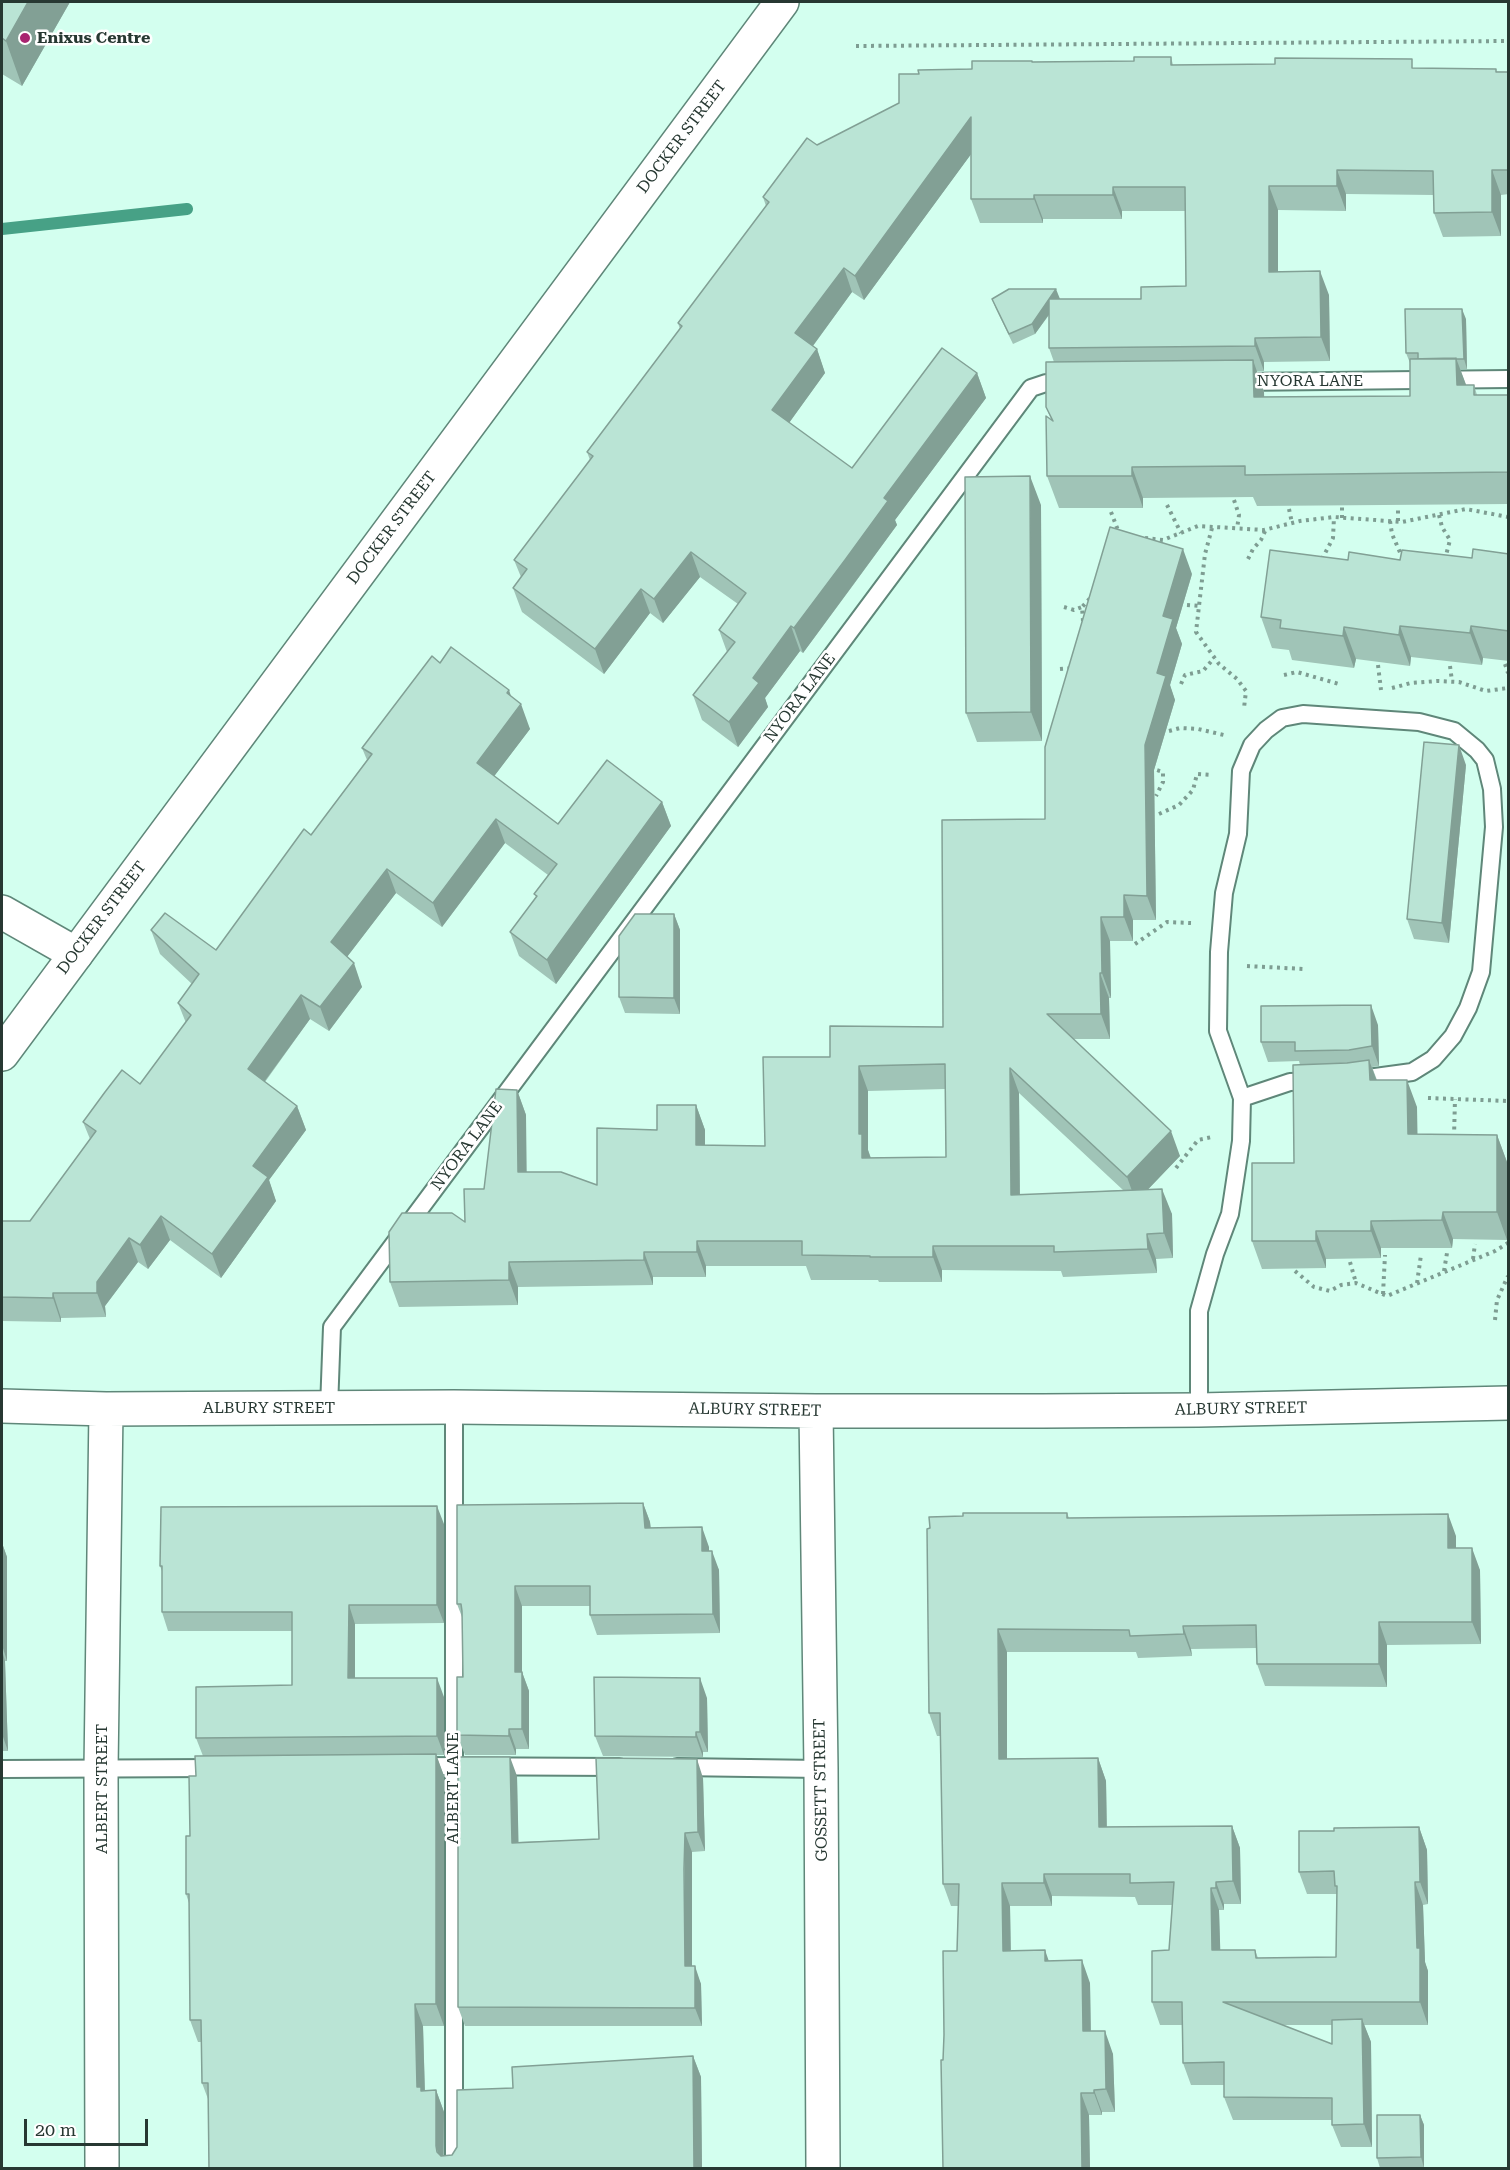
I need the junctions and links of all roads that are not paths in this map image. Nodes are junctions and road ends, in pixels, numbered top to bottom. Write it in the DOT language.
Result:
graph roads {
  1 [pos="782,2"];
  2 [pos="1509,379"];
  3 [pos="1219,382"];
  4 [pos="1089,383"];
  5 [pos="2,912"];
  6 [pos="76,954"];
  7 [pos="2,1054"];
  8 [pos="1242,1098"];
  9 [pos="1509,1403"];
  10 [pos="2,1406"];
  11 [pos="454,1407"];
  12 [pos="329,1408"];
  13 [pos="106,1409"];
  14 [pos="1199,1410"];
  15 [pos="816,1411"];
  16 [pos="452,1765"];
  17 [pos="405,1766"];
  18 [pos="237,1767"];
  19 [pos="631,1767"];
  20 [pos="666,1767"];
  21 [pos="821,1768"];
  22 [pos="2,1769"];
  23 [pos="101,1769"];
  24 [pos="102,2169"];
  25 [pos="454,2169"];
  26 [pos="823,2169"];
  1 -- 6 [label="street, DOCKER STREET"];
  2 -- 3 [label="lane, NYORA LANE"];
  4 -- 12 [label="lane, NYORA LANE"];
  5 -- 6 [label="street"];
  6 -- 7 [label="street, DOCKER STREET"];
  8 -- 8 [label="lane"];
  8 -- 14 [label="lane"];
  9 -- 14 [label="street, ALBURY STREET"];
  10 -- 13 [label="street, ALBURY STREET"];
  11 -- 12 [label="street, ALBURY STREET"];
  11 -- 15 [label="street, ALBURY STREET"];
  11 -- 16 [label="lane, ALBERT LANE"];
  12 -- 13 [label="street, ALBURY STREET"];
  13 -- 23 [label="street, ALBERT STREET"];
  14 -- 15 [label="street, ALBURY STREET"];
  15 -- 21 [label="street, GOSSETT STREET"];
  16 -- 17 [label="lane"];
  16 -- 19 [label="lane"];
  16 -- 25 [label="lane, ALBERT LANE"];
  18 -- 23 [label="lane"];
  20 -- 21 [label="lane"];
  21 -- 26 [label="street, GOSSETT STREET"];
  22 -- 23 [label="lane"];
  23 -- 24 [label="street, ALBERT STREET"];
}
